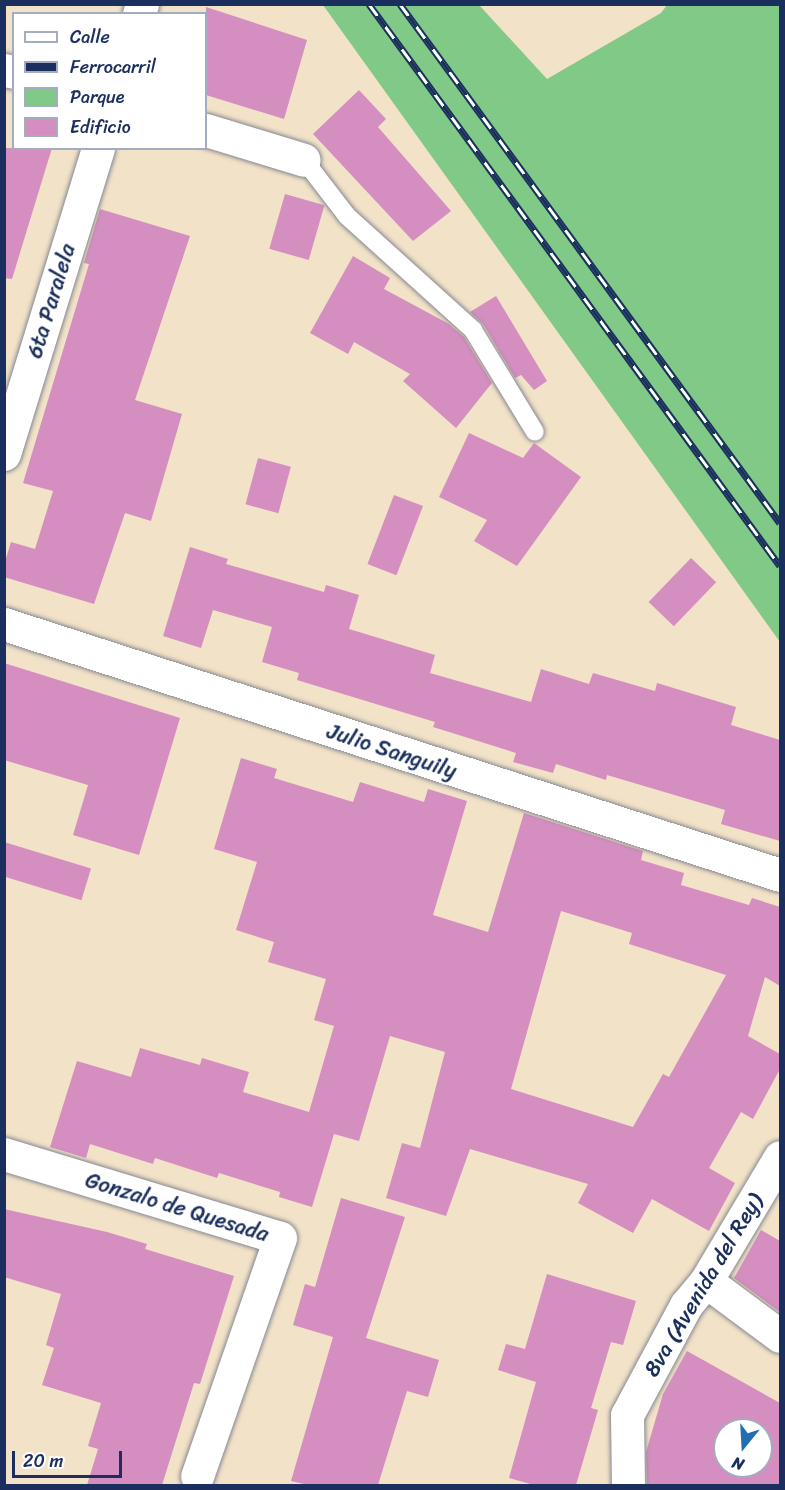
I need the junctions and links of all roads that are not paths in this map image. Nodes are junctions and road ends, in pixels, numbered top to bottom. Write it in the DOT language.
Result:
graph roads {
  1 [pos="207,130"];
  2 [pos="97,150"];
  3 [pos="304,160"];
  4 [pos="535,432"];
  5 [pos="4,454"];
  6 [pos="4,624"];
  7 [pos="780,875"];
  8 [pos="4,1154"];
  9 [pos="780,1157"];
  10 [pos="706,1281"];
  11 [pos="780,1336"];
  12 [pos="197,1476"];
  13 [pos="628,1485"];
  1 -- 3 [label="street"];
  2 -- 5 [label="street, 6ta Paralela"];
  3 -- 4 [label="lane"];
  6 -- 7 [label="street, Julio Sanguily"];
  8 -- 12 [label="street, Gonzalo de Quesada"];
  9 -- 10 [label="street, 8va (Avenida del Rey)"];
  10 -- 11 [label="street"];
  10 -- 13 [label="street, 8va (Avenida del Rey)"];
}
